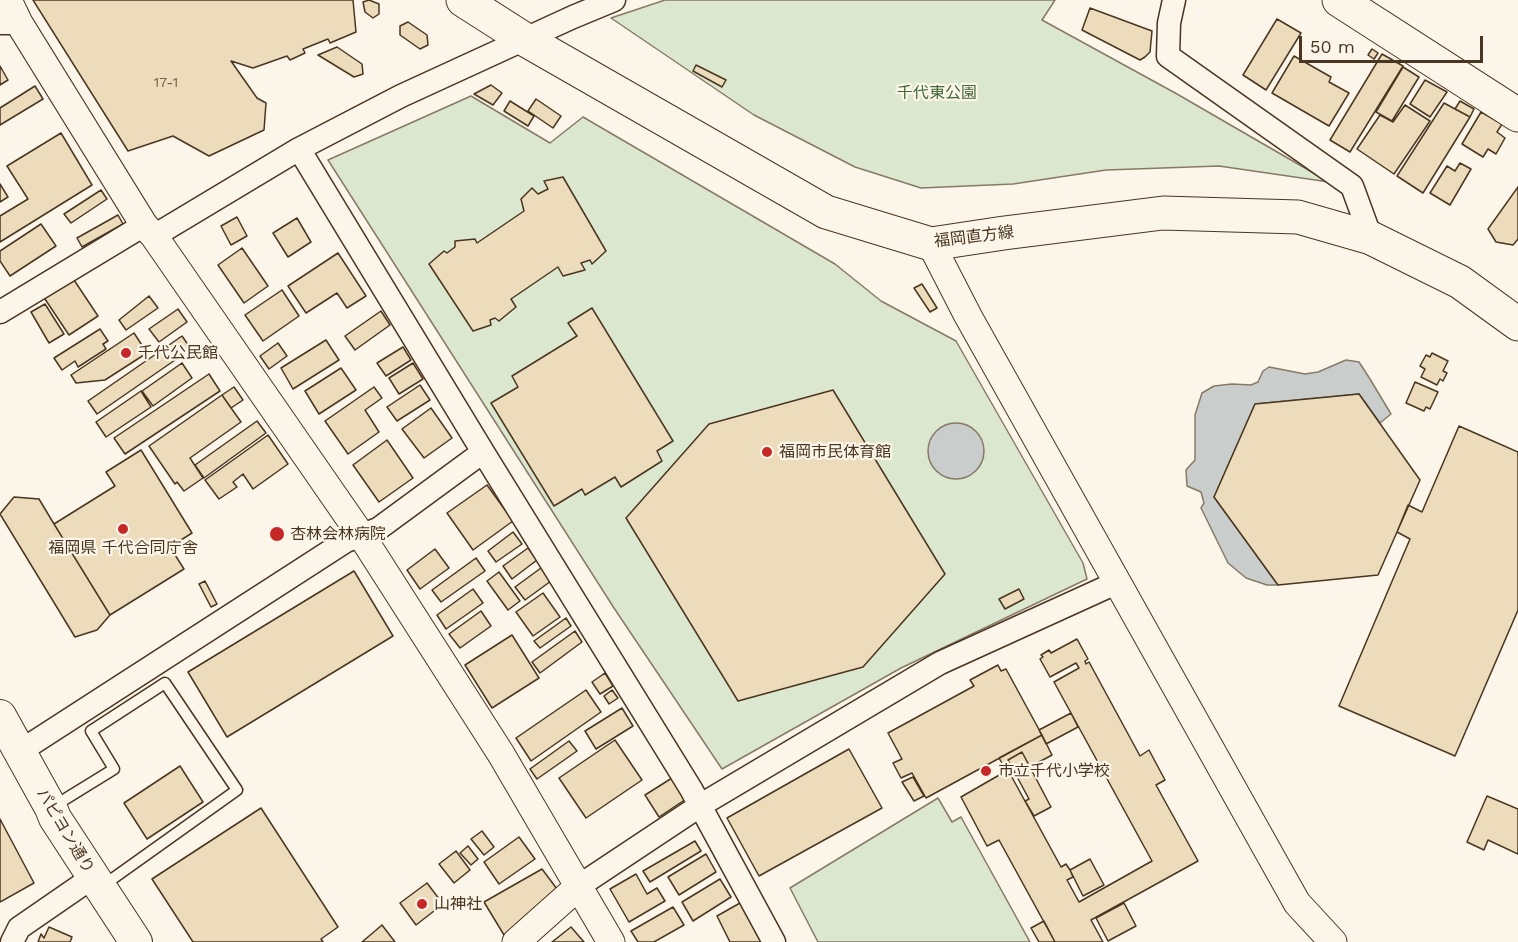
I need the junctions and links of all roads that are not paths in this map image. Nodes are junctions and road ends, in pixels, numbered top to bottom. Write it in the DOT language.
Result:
graph roads {
  1 [pos="463,0"];
  2 [pos="614,0"];
  3 [pos="1174,0"];
  4 [pos="1339,0"];
  5 [pos="9,16"];
  6 [pos="524,39"];
  7 [pos="1518,115"];
  8 [pos="299,149"];
  9 [pos="149,231"];
  10 [pos="1371,238"];
  11 [pos="931,244"];
  12 [pos="0,312"];
  13 [pos="1518,324"];
  14 [pos="483,452"];
  15 [pos="361,535"];
  16 [pos="1118,582"];
  17 [pos="0,716"];
  18 [pos="19,752"];
  19 [pos="701,805"];
  20 [pos="51,808"];
  21 [pos="96,882"];
  22 [pos="579,886"];
  23 [pos="12,942"];
  24 [pos="136,942"];
  25 [pos="516,942"];
  26 [pos="611,942"];
  27 [pos="774,942"];
  28 [pos="1333,942"];
  1 -- 6 [label="main road, 福岡直方線"];
  2 -- 6 [label="street"];
  3 -- 10 [label="street"];
  4 -- 7 [label="main road"];
  5 -- 9 [label="street"];
  6 -- 8 [label="street"];
  6 -- 11 [label="main road, 福岡直方線"];
  8 -- 9 [label="street"];
  8 -- 14 [label="street"];
  9 -- 12 [label="street"];
  9 -- 15 [label="street"];
  10 -- 11 [label="main road, 福岡直方線"];
  10 -- 13 [label="main road, 福岡直方線"];
  11 -- 16 [label="street"];
  14 -- 15 [label="street"];
  14 -- 19 [label="street"];
  15 -- 18 [label="street"];
  15 -- 22 [label="street"];
  16 -- 19 [label="street"];
  16 -- 28 [label="street"];
  17 -- 18 [label="main road, パピヨン通り"];
  18 -- 20 [label="main road, パピヨン通り"];
  19 -- 22 [label="street"];
  19 -- 27 [label="street"];
  20 -- 21 [label="main road, パピヨン通り"];
  20 -- 21 [label="lane"];
  21 -- 23 [label="street"];
  21 -- 24 [label="main road, パピヨン通り"];
  22 -- 25 [label="street"];
  22 -- 26 [label="street"];
}
